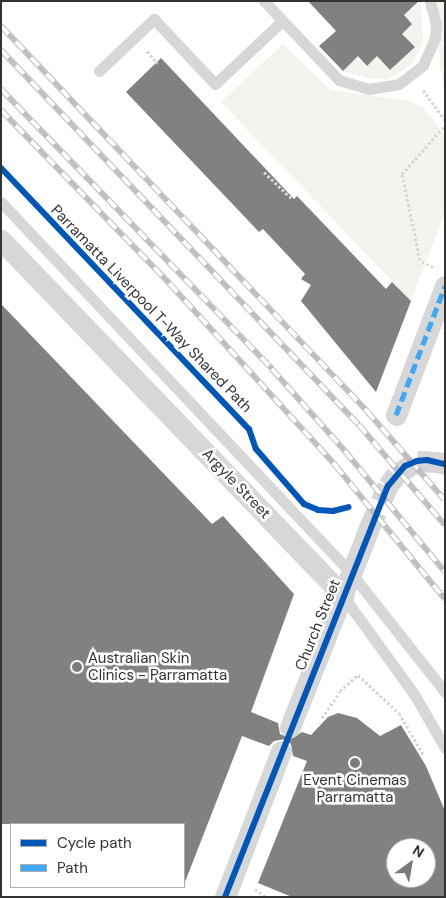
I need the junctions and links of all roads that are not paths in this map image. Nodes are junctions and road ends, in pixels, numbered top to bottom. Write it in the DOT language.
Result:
graph roads {
  1 [pos="264,1"];
  2 [pos="430,1"];
  3 [pos="282,21"];
  4 [pos="99,71"];
  5 [pos="1,202"];
  6 [pos="1,240"];
  7 [pos="441,277"];
  8 [pos="396,415"];
  9 [pos="368,531"];
  10 [pos="352,574"];
  11 [pos="343,596"];
  12 [pos="445,692"];
  13 [pos="290,727"];
  14 [pos="445,748"];
  15 [pos="281,751"];
  16 [pos="225,897"];
  1 -- 3 [label="lane"];
  2 -- 3 [label="lane"];
  3 -- 4 [label="lane"];
  5 -- 10 [label="lane, Argyle Street"];
  6 -- 11 [label="street, Argyle Street"];
  7 -- 8 [label="street"];
  9 -- 10 [label="street, Church Street"];
  10 -- 11 [label="street, Church Street"];
  10 -- 12 [label="lane, Argyle Street"];
  11 -- 13 [label="street, Church Street"];
  11 -- 14 [label="lane, Argyle Street"];
  15 -- 16 [label="street"];
}
